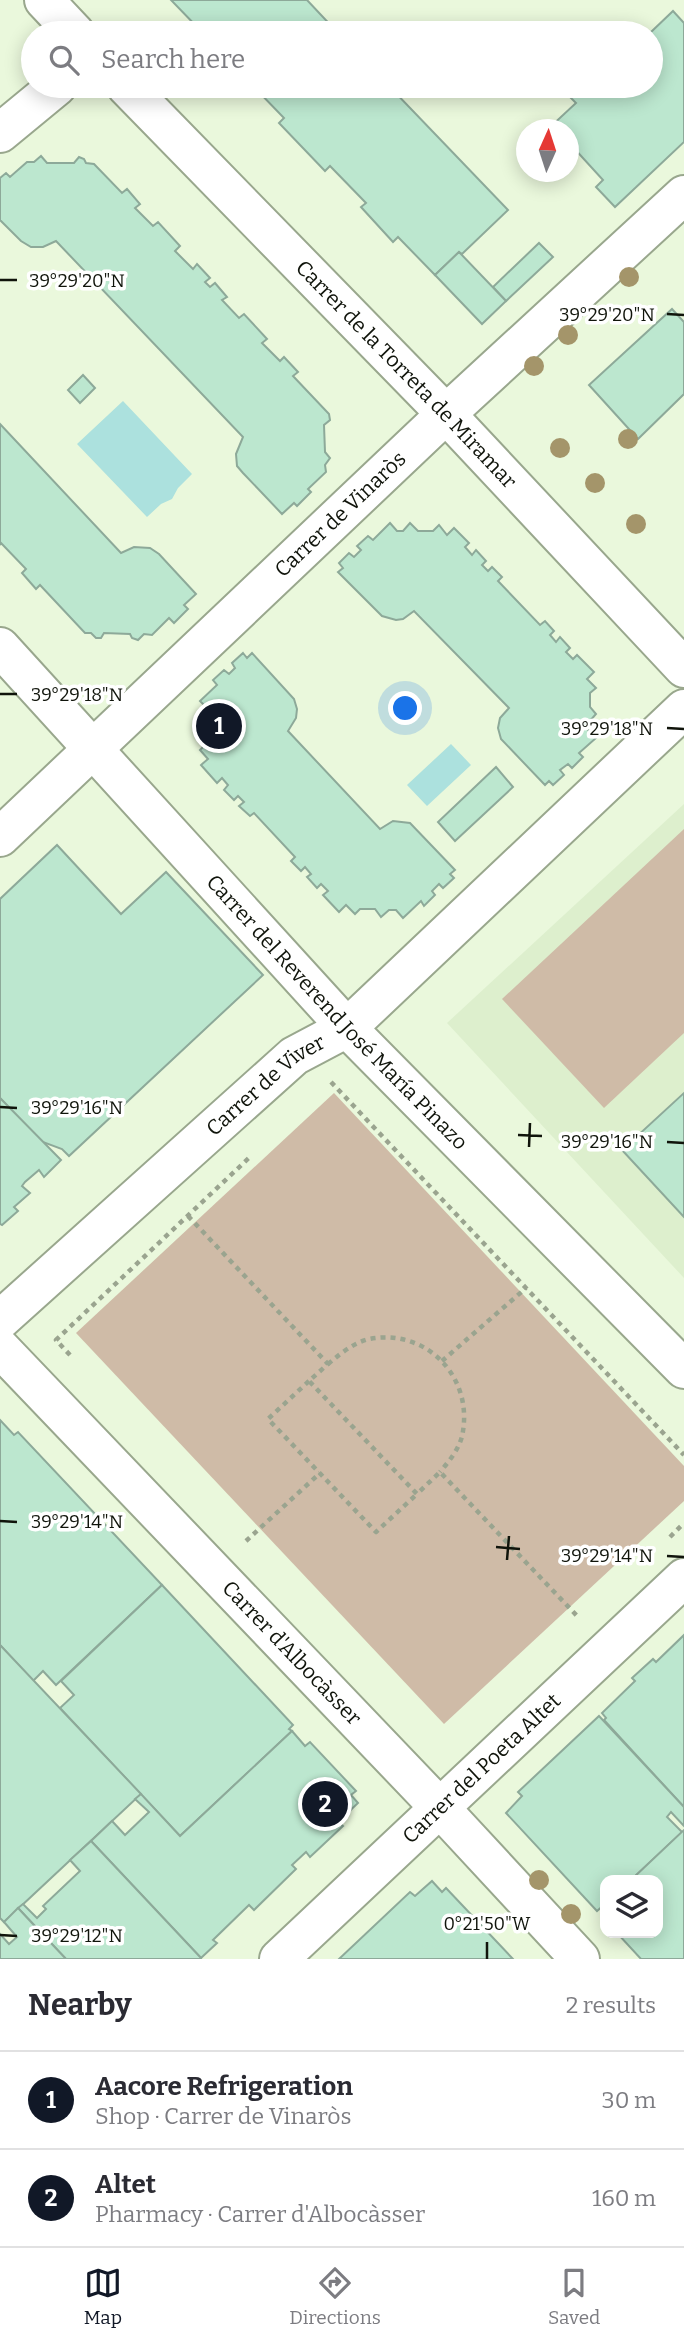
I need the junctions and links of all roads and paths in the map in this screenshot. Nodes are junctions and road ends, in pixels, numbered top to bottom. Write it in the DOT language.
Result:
graph roads {
  1 [pos="44,0"];
  2 [pos="64,21"];
  3 [pos="42,98"];
  4 [pos="138,98"];
  5 [pos="0,133"];
  6 [pos="684,195"];
  7 [pos="446,414"];
  8 [pos="0,648"];
  9 [pos="684,668"];
  10 [pos="684,709"];
  11 [pos="93,747"];
  12 [pos="0,836"];
  13 [pos="347,1028"];
  14 [pos="321,1090"];
  15 [pos="254,1153"];
  16 [pos="188,1216"];
  17 [pos="526,1288"];
  18 [pos="0,1320"];
  19 [pos="0,1348"];
  20 [pos="75,1360"];
  21 [pos="442,1361"];
  22 [pos="328,1364"];
  23 [pos="684,1369"];
  24 [pos="309,1381"];
  25 [pos="684,1455"];
  26 [pos="440,1472"];
  27 [pos="320,1473"];
  28 [pos="417,1494"];
  29 [pos="684,1523"];
  30 [pos="237,1531"];
  31 [pos="665,1541"];
  32 [pos="684,1578"];
  33 [pos="581,1620"];
  34 [pos="440,1808"];
  35 [pos="279,1959"];
  36 [pos="580,1959"];
  1 -- 2 [label="street"];
  3 -- 5 [label="street"];
  4 -- 7 [label="street, Carrer de la Torreta de Miramar"];
  6 -- 7 [label="street, Carrer de Vinaròs"];
  7 -- 9 [label="street, Carrer de la Torreta de Miramar"];
  7 -- 11 [label="street, Carrer de Vinaròs"];
  8 -- 11 [label="street, Carrer del Reverend José María Pinazo"];
  10 -- 13 [label="street, Carrer de Viver"];
  11 -- 12 [label="street, Carrer de Vinaròs"];
  11 -- 13 [label="street, Carrer del Reverend José María Pinazo"];
  13 -- 18 [label="street, Carrer de Viver"];
  13 -- 23 [label="street, Carrer del Reverend José María Pinazo"];
  14 -- 17 [label="path"];
  15 -- 16 [label="path"];
  16 -- 20 [label="path"];
  16 -- 22 [label="path"];
  17 -- 21 [label="path"];
  17 -- 25 [label="path"];
  19 -- 34 [label="street, Carrer d'Albocàsser"];
  21 -- 22 [label="path"];
  21 -- 26 [label="path"];
  22 -- 24 [label="path"];
  24 -- 27 [label="path"];
  24 -- 28 [label="path"];
  26 -- 28 [label="path"];
  26 -- 33 [label="path"];
  27 -- 28 [label="path"];
  27 -- 30 [label="path"];
  29 -- 31 [label="path"];
  32 -- 34 [label="street, Carrer del Poeta Altet"];
  34 -- 35 [label="street, Carrer del Poeta Altet"];
  34 -- 36 [label="street, Carrer d'Albocàsser"];
}
